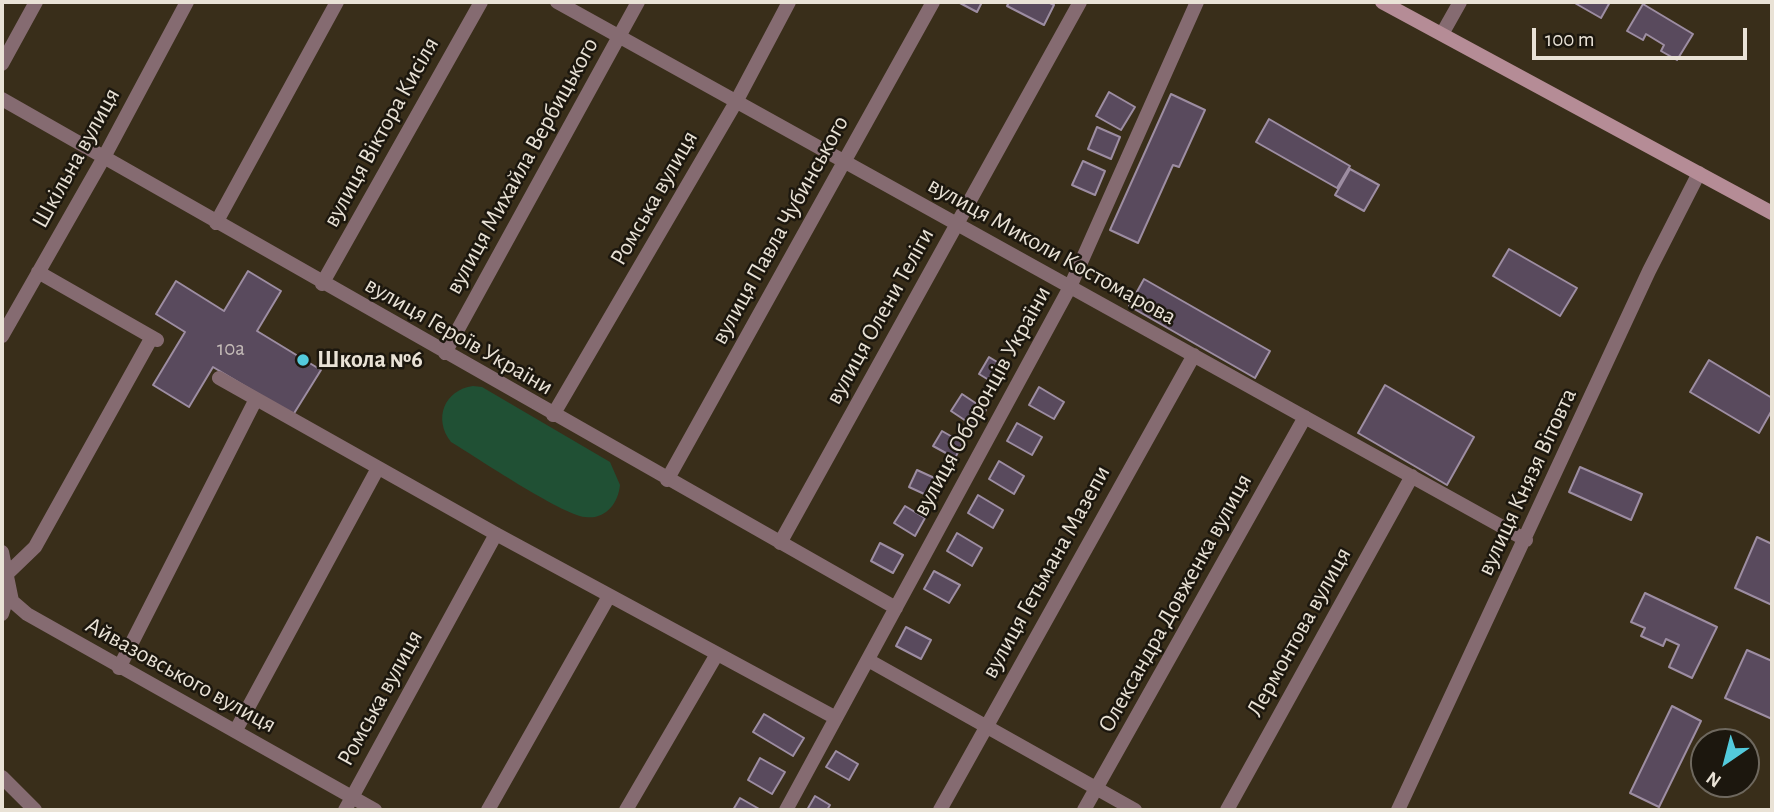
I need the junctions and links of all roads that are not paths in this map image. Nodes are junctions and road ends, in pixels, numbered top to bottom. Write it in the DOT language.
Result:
graph roads {
  1 [pos="36,2"];
  2 [pos="187,2"];
  3 [pos="337,2"];
  4 [pos="481,2"];
  5 [pos="557,2"];
  6 [pos="638,2"];
  7 [pos="789,2"];
  8 [pos="933,2"];
  9 [pos="1080,2"];
  10 [pos="1197,2"];
  11 [pos="1382,2"];
  12 [pos="1460,2"];
  13 [pos="1442,34"];
  14 [pos="619,36"];
  15 [pos="2,64"];
  16 [pos="2,99"];
  17 [pos="736,102"];
  18 [pos="103,159"];
  19 [pos="845,162"];
  20 [pos="1699,173"];
  21 [pos="1772,213"];
  22 [pos="216,223"];
  23 [pos="957,224"];
  24 [pos="38,272"];
  25 [pos="322,284"];
  26 [pos="1070,287"];
  27 [pos="2,336"];
  28 [pos="445,353"];
  29 [pos="1194,355"];
  30 [pos="219,378"];
  31 [pos="256,399"];
  32 [pos="553,415"];
  33 [pos="1305,417"];
  34 [pos="378,468"];
  35 [pos="1412,476"];
  36 [pos="667,480"];
  37 [pos="496,534"];
  38 [pos="1526,540"];
  39 [pos="780,543"];
  40 [pos="2,552"];
  41 [pos="9,572"];
  42 [pos="9,592"];
  43 [pos="609,596"];
  44 [pos="896,608"];
  45 [pos="2,614"];
  46 [pos="717,654"];
  47 [pos="867,660"];
  48 [pos="119,668"];
  49 [pos="836,718"];
  50 [pos="986,726"];
  51 [pos="236,730"];
  52 [pos="2,777"];
  53 [pos="1096,789"];
  54 [pos="348,804"];
  55 [pos="35,810"];
  56 [pos="374,810"];
  57 [pos="488,810"];
  58 [pos="626,810"];
  59 [pos="786,810"];
  60 [pos="940,810"];
  61 [pos="1084,810"];
  62 [pos="1135,810"];
  63 [pos="1227,810"];
  64 [pos="1398,810"];
  1 -- 15 [label="street"];
  2 -- 18 [label="street, Шкільна вулиця"];
  3 -- 22 [label="street"];
  4 -- 25 [label="street, вулиця Віктора Кисіля"];
  5 -- 14 [label="street, вулиця Миколи Костомарова"];
  6 -- 14 [label="street, вулиця Михайла Вербицького"];
  7 -- 17 [label="street, Ромська вулиця"];
  8 -- 19 [label="street, вулиця Павла Чубинського"];
  9 -- 23 [label="street, вулиця Олени Теліги"];
  10 -- 26 [label="street, вулиця Оборонців України"];
  11 -- 13 [label="main road"];
  12 -- 13 [label="street"];
  13 -- 20 [label="main road"];
  14 -- 17 [label="street, вулиця Миколи Костомарова"];
  14 -- 28 [label="street, вулиця Михайла Вербицького"];
  16 -- 18 [label="street, вулиця Героїв України"];
  17 -- 19 [label="street, вулиця Миколи Костомарова"];
  17 -- 32 [label="street, Ромська вулиця"];
  18 -- 22 [label="street, вулиця Героїв України"];
  18 -- 24 [label="street, Шкільна вулиця"];
  19 -- 23 [label="street, вулиця Миколи Костомарова"];
  19 -- 36 [label="street, вулиця Павла Чубинського"];
  20 -- 21 [label="main road"];
  20 -- 38 [label="street, вулиця Князя Вітовта"];
  22 -- 25 [label="street, вулиця Героїв України"];
  23 -- 26 [label="street, вулиця Миколи Костомарова"];
  23 -- 39 [label="street, вулиця Олени Теліги"];
  24 -- 27 [label="street, Шкільна вулиця"];
  24 -- 41 [label="street"];
  25 -- 28 [label="street, вулиця Героїв України"];
  26 -- 29 [label="street, вулиця Миколи Костомарова"];
  26 -- 44 [label="street, вулиця Оборонців України"];
  28 -- 32 [label="street, вулиця Героїв України"];
  29 -- 33 [label="street, вулиця Миколи Костомарова"];
  29 -- 50 [label="street, вулиця Гетьмана Мазепи"];
  30 -- 31 [label="street"];
  31 -- 34 [label="street"];
  31 -- 48 [label="street"];
  32 -- 36 [label="street, вулиця Героїв України"];
  33 -- 35 [label="street, вулиця Миколи Костомарова"];
  33 -- 53 [label="street, Олександра Довженка вулиця"];
  34 -- 37 [label="street"];
  34 -- 51 [label="street"];
  35 -- 38 [label="street, вулиця Миколи Костомарова"];
  35 -- 63 [label="street, Лермонтова вулиця"];
  36 -- 39 [label="street, вулиця Героїв України"];
  37 -- 43 [label="street"];
  37 -- 54 [label="street, Ромська вулиця"];
  38 -- 64 [label="street, вулиця Князя Вітовта"];
  39 -- 44 [label="street, вулиця Героїв України"];
  40 -- 41 [label="street"];
  41 -- 42 [label="street"];
  42 -- 45 [label="street"];
  42 -- 48 [label="street, Айвазовського вулиця"];
  43 -- 46 [label="street"];
  43 -- 57 [label="street"];
  44 -- 47 [label="street, вулиця Оборонців України"];
  46 -- 49 [label="street"];
  46 -- 58 [label="street"];
  47 -- 49 [label="street, вулиця Оборонців України"];
  47 -- 50 [label="street"];
  48 -- 51 [label="street, Айвазовського вулиця"];
  49 -- 59 [label="street, вулиця Оборонців України"];
  50 -- 53 [label="street"];
  50 -- 60 [label="street, вулиця Гетьмана Мазепи"];
  51 -- 54 [label="street, Айвазовського вулиця"];
  52 -- 55 [label="street"];
  53 -- 61 [label="street, Олександра Довженка вулиця"];
  53 -- 62 [label="street"];
  54 -- 56 [label="street, Айвазовського вулиця"];
}
